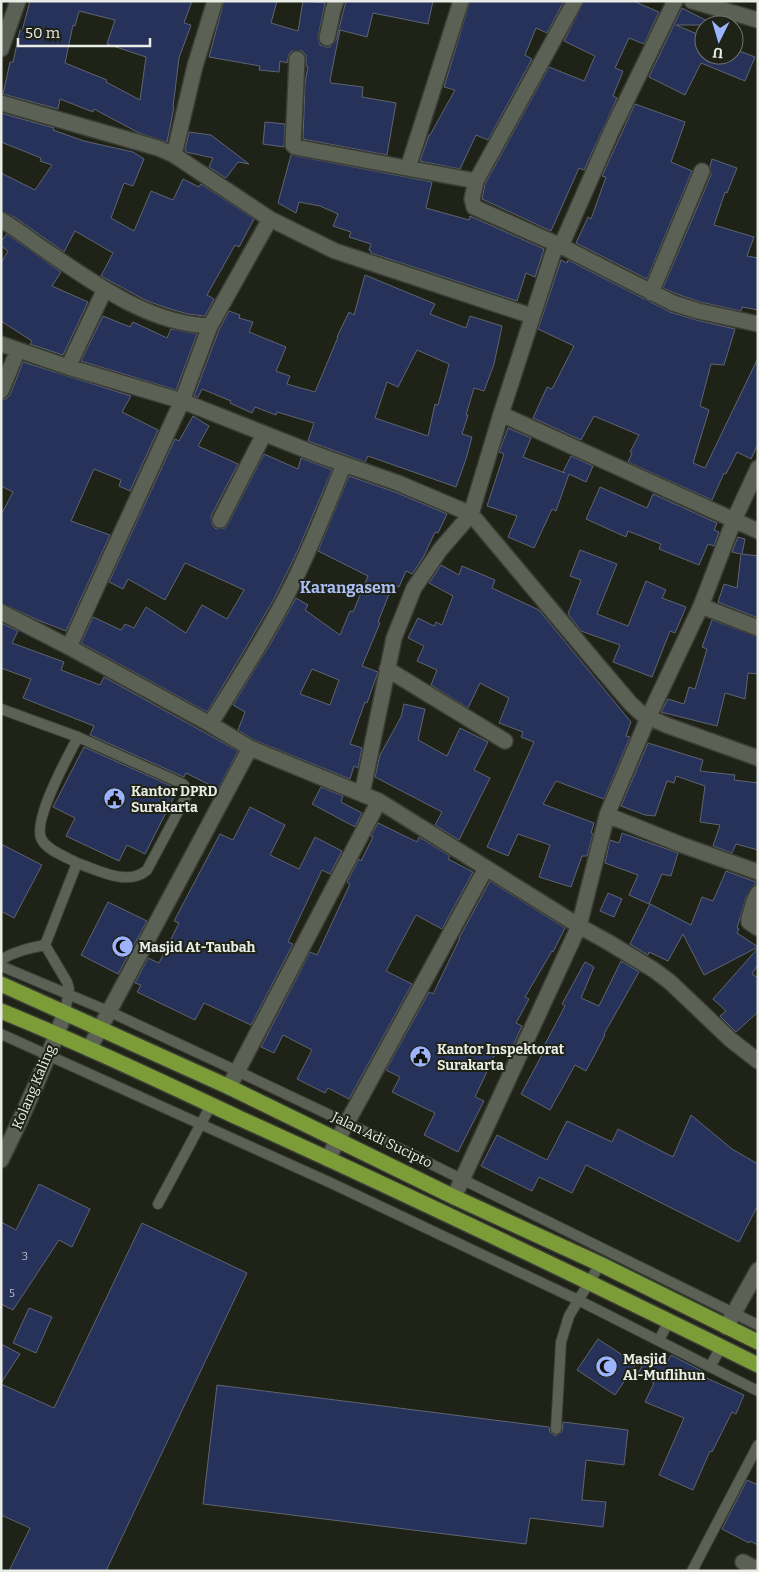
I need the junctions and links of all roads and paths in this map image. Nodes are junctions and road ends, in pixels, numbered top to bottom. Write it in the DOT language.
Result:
graph roads {
  1 [pos="18,1"];
  2 [pos="215,1"];
  3 [pos="336,1"];
  4 [pos="461,1"];
  5 [pos="575,1"];
  6 [pos="675,1"];
  7 [pos="692,1"];
  8 [pos="758,20"];
  9 [pos="327,38"];
  10 [pos="1,49"];
  11 [pos="297,59"];
  12 [pos="1,104"];
  13 [pos="174,155"];
  14 [pos="408,168"];
  15 [pos="702,171"];
  16 [pos="476,180"];
  17 [pos="270,219"];
  18 [pos="1,220"];
  19 [pos="559,245"];
  20 [pos="105,289"];
  21 [pos="650,293"];
  22 [pos="532,316"];
  23 [pos="758,324"];
  24 [pos="210,326"];
  25 [pos="1,344"];
  26 [pos="18,350"];
  27 [pos="68,367"];
  28 [pos="1,390"];
  29 [pos="182,401"];
  30 [pos="501,414"];
  31 [pos="264,434"];
  32 [pos="344,464"];
  33 [pos="758,468"];
  34 [pos="471,514"];
  35 [pos="220,520"];
  36 [pos="734,520"];
  37 [pos="758,531"];
  38 [pos="701,606"];
  39 [pos="1,612"];
  40 [pos="758,628"];
  41 [pos="69,646"];
  42 [pos="387,669"];
  43 [pos="1,709"];
  44 [pos="648,718"];
  45 [pos="210,724"];
  46 [pos="78,737"];
  47 [pos="505,742"];
  48 [pos="250,748"];
  49 [pos="758,758"];
  50 [pos="362,794"];
  51 [pos="379,801"];
  52 [pos="607,815"];
  53 [pos="77,863"];
  54 [pos="486,868"];
  55 [pos="758,872"];
  56 [pos="758,893"];
  57 [pos="579,926"];
  58 [pos="758,928"];
  59 [pos="45,945"];
  60 [pos="1,960"];
  61 [pos="1,966"];
  62 [pos="1,984"];
  63 [pos="69,995"];
  64 [pos="1,1011"];
  65 [pos="108,1012"];
  66 [pos="65,1013"];
  67 [pos="100,1028"];
  68 [pos="1,1034"];
  69 [pos="57,1034"];
  70 [pos="89,1049"];
  71 [pos="48,1055"];
  72 [pos="758,1061"];
  73 [pos="237,1071"];
  74 [pos="229,1087"];
  75 [pos="211,1105"];
  76 [pos="347,1123"];
  77 [pos="201,1124"];
  78 [pos="338,1139"];
  79 [pos="328,1159"];
  80 [pos="1,1160"];
  81 [pos="431,1164"];
  82 [pos="420,1180"];
  83 [pos="462,1180"];
  84 [pos="454,1197"];
  85 [pos="158,1204"];
  86 [pos="600,1264"];
  87 [pos="758,1270"];
  88 [pos="589,1282"];
  89 [pos="578,1300"];
  90 [pos="733,1313"];
  91 [pos="669,1321"];
  92 [pos="758,1325"];
  93 [pos="726,1326"];
  94 [pos="659,1340"];
  95 [pos="758,1342"];
  96 [pos="721,1347"];
  97 [pos="758,1365"];
  98 [pos="710,1366"];
  99 [pos="758,1392"];
  100 [pos="556,1429"];
  101 [pos="758,1445"];
  102 [pos="743,1562"];
  103 [pos="758,1570"];
  104 [pos="692,1571"];
  1 -- 10 [label="street"];
  2 -- 13 [label="street"];
  3 -- 9 [label="street"];
  4 -- 14 [label="street"];
  5 -- 16 [label="street"];
  6 -- 19 [label="street"];
  7 -- 8 [label="street"];
  11 -- 14 [label="street"];
  12 -- 13 [label="street"];
  13 -- 17 [label="street"];
  14 -- 16 [label="street"];
  15 -- 21 [label="street"];
  16 -- 19 [label="street"];
  17 -- 22 [label="street"];
  17 -- 24 [label="street"];
  18 -- 20 [label="street"];
  19 -- 21 [label="street"];
  19 -- 22 [label="street"];
  20 -- 24 [label="street"];
  20 -- 27 [label="street"];
  21 -- 23 [label="street"];
  22 -- 30 [label="street"];
  24 -- 29 [label="street"];
  25 -- 26 [label="street"];
  26 -- 27 [label="street"];
  26 -- 28 [label="street"];
  27 -- 29 [label="street"];
  29 -- 31 [label="street"];
  29 -- 41 [label="street"];
  30 -- 34 [label="street"];
  30 -- 36 [label="street"];
  31 -- 32 [label="street"];
  31 -- 35 [label="street"];
  32 -- 34 [label="street"];
  32 -- 45 [label="street"];
  33 -- 36 [label="street"];
  34 -- 42 [label="street"];
  34 -- 44 [label="street"];
  36 -- 37 [label="street"];
  36 -- 38 [label="street"];
  38 -- 40 [label="street"];
  38 -- 44 [label="street"];
  39 -- 41 [label="street"];
  41 -- 45 [label="street"];
  42 -- 47 [label="street"];
  42 -- 50 [label="street"];
  43 -- 46 [label="lane"];
  44 -- 49 [label="street"];
  44 -- 52 [label="street"];
  45 -- 48 [label="street"];
  46 -- 53 [label="lane"];
  46 -- 53 [label="lane"];
  48 -- 50 [label="street"];
  48 -- 65 [label="street"];
  50 -- 51 [label="street"];
  51 -- 54 [label="street"];
  51 -- 73 [label="street"];
  52 -- 55 [label="street"];
  52 -- 57 [label="street"];
  53 -- 59 [label="lane"];
  54 -- 57 [label="street"];
  54 -- 76 [label="street"];
  56 -- 58 [label="street"];
  57 -- 72 [label="street"];
  57 -- 83 [label="street"];
  59 -- 60 [label="lane"];
  59 -- 63 [label="lane"];
  61 -- 63 [label="lane, Jalan Adi Sucipto"];
  62 -- 66 [label="highway, Jalan Adi Sucipto"];
  63 -- 65 [label="lane, Jalan Adi Sucipto"];
  63 -- 66 [label="lane"];
  64 -- 69 [label="highway"];
  65 -- 67 [label="street"];
  65 -- 73 [label="lane, Jalan Adi Sucipto"];
  66 -- 67 [label="highway, Jalan Adi Sucipto"];
  66 -- 69 [label="street, Kolang Kaling"];
  67 -- 70 [label="street"];
  67 -- 74 [label="highway, Jalan Adi Sucipto"];
  68 -- 71 [label="lane"];
  69 -- 70 [label="highway"];
  69 -- 71 [label="street, Kolang Kaling"];
  70 -- 75 [label="highway"];
  71 -- 77 [label="lane"];
  71 -- 80 [label="street, Kolang Kaling"];
  73 -- 74 [label="street"];
  73 -- 76 [label="lane, Jalan Adi Sucipto"];
  74 -- 78 [label="highway, Jalan Adi Sucipto"];
  75 -- 77 [label="lane"];
  75 -- 79 [label="highway"];
  76 -- 78 [label="street"];
  76 -- 81 [label="lane, Jalan Adi Sucipto"];
  77 -- 85 [label="lane"];
  77 -- 89 [label="lane"];
  78 -- 79 [label="street"];
  78 -- 82 [label="highway, Jalan Adi Sucipto"];
  79 -- 88 [label="highway"];
  81 -- 82 [label="lane"];
  81 -- 83 [label="lane, Jalan Adi Sucipto"];
  82 -- 84 [label="highway, Jalan Adi Sucipto"];
  83 -- 84 [label="street"];
  83 -- 90 [label="lane, Jalan Adi Sucipto"];
  84 -- 86 [label="highway, Jalan Adi Sucipto"];
  86 -- 88 [label="lane"];
  86 -- 93 [label="highway, Jalan Adi Sucipto"];
  87 -- 90 [label="street"];
  88 -- 89 [label="lane"];
  88 -- 91 [label="highway"];
  89 -- 94 [label="lane"];
  89 -- 100 [label="lane"];
  90 -- 92 [label="lane, Jalan Adi Sucipto"];
  90 -- 93 [label="street"];
  91 -- 94 [label="lane"];
  91 -- 96 [label="highway"];
  93 -- 95 [label="highway, Jalan Adi Sucipto"];
  94 -- 98 [label="lane"];
  96 -- 97 [label="highway"];
  96 -- 98 [label="lane"];
  98 -- 99 [label="lane"];
  101 -- 104 [label="lane"];
  102 -- 103 [label="street"];
}
